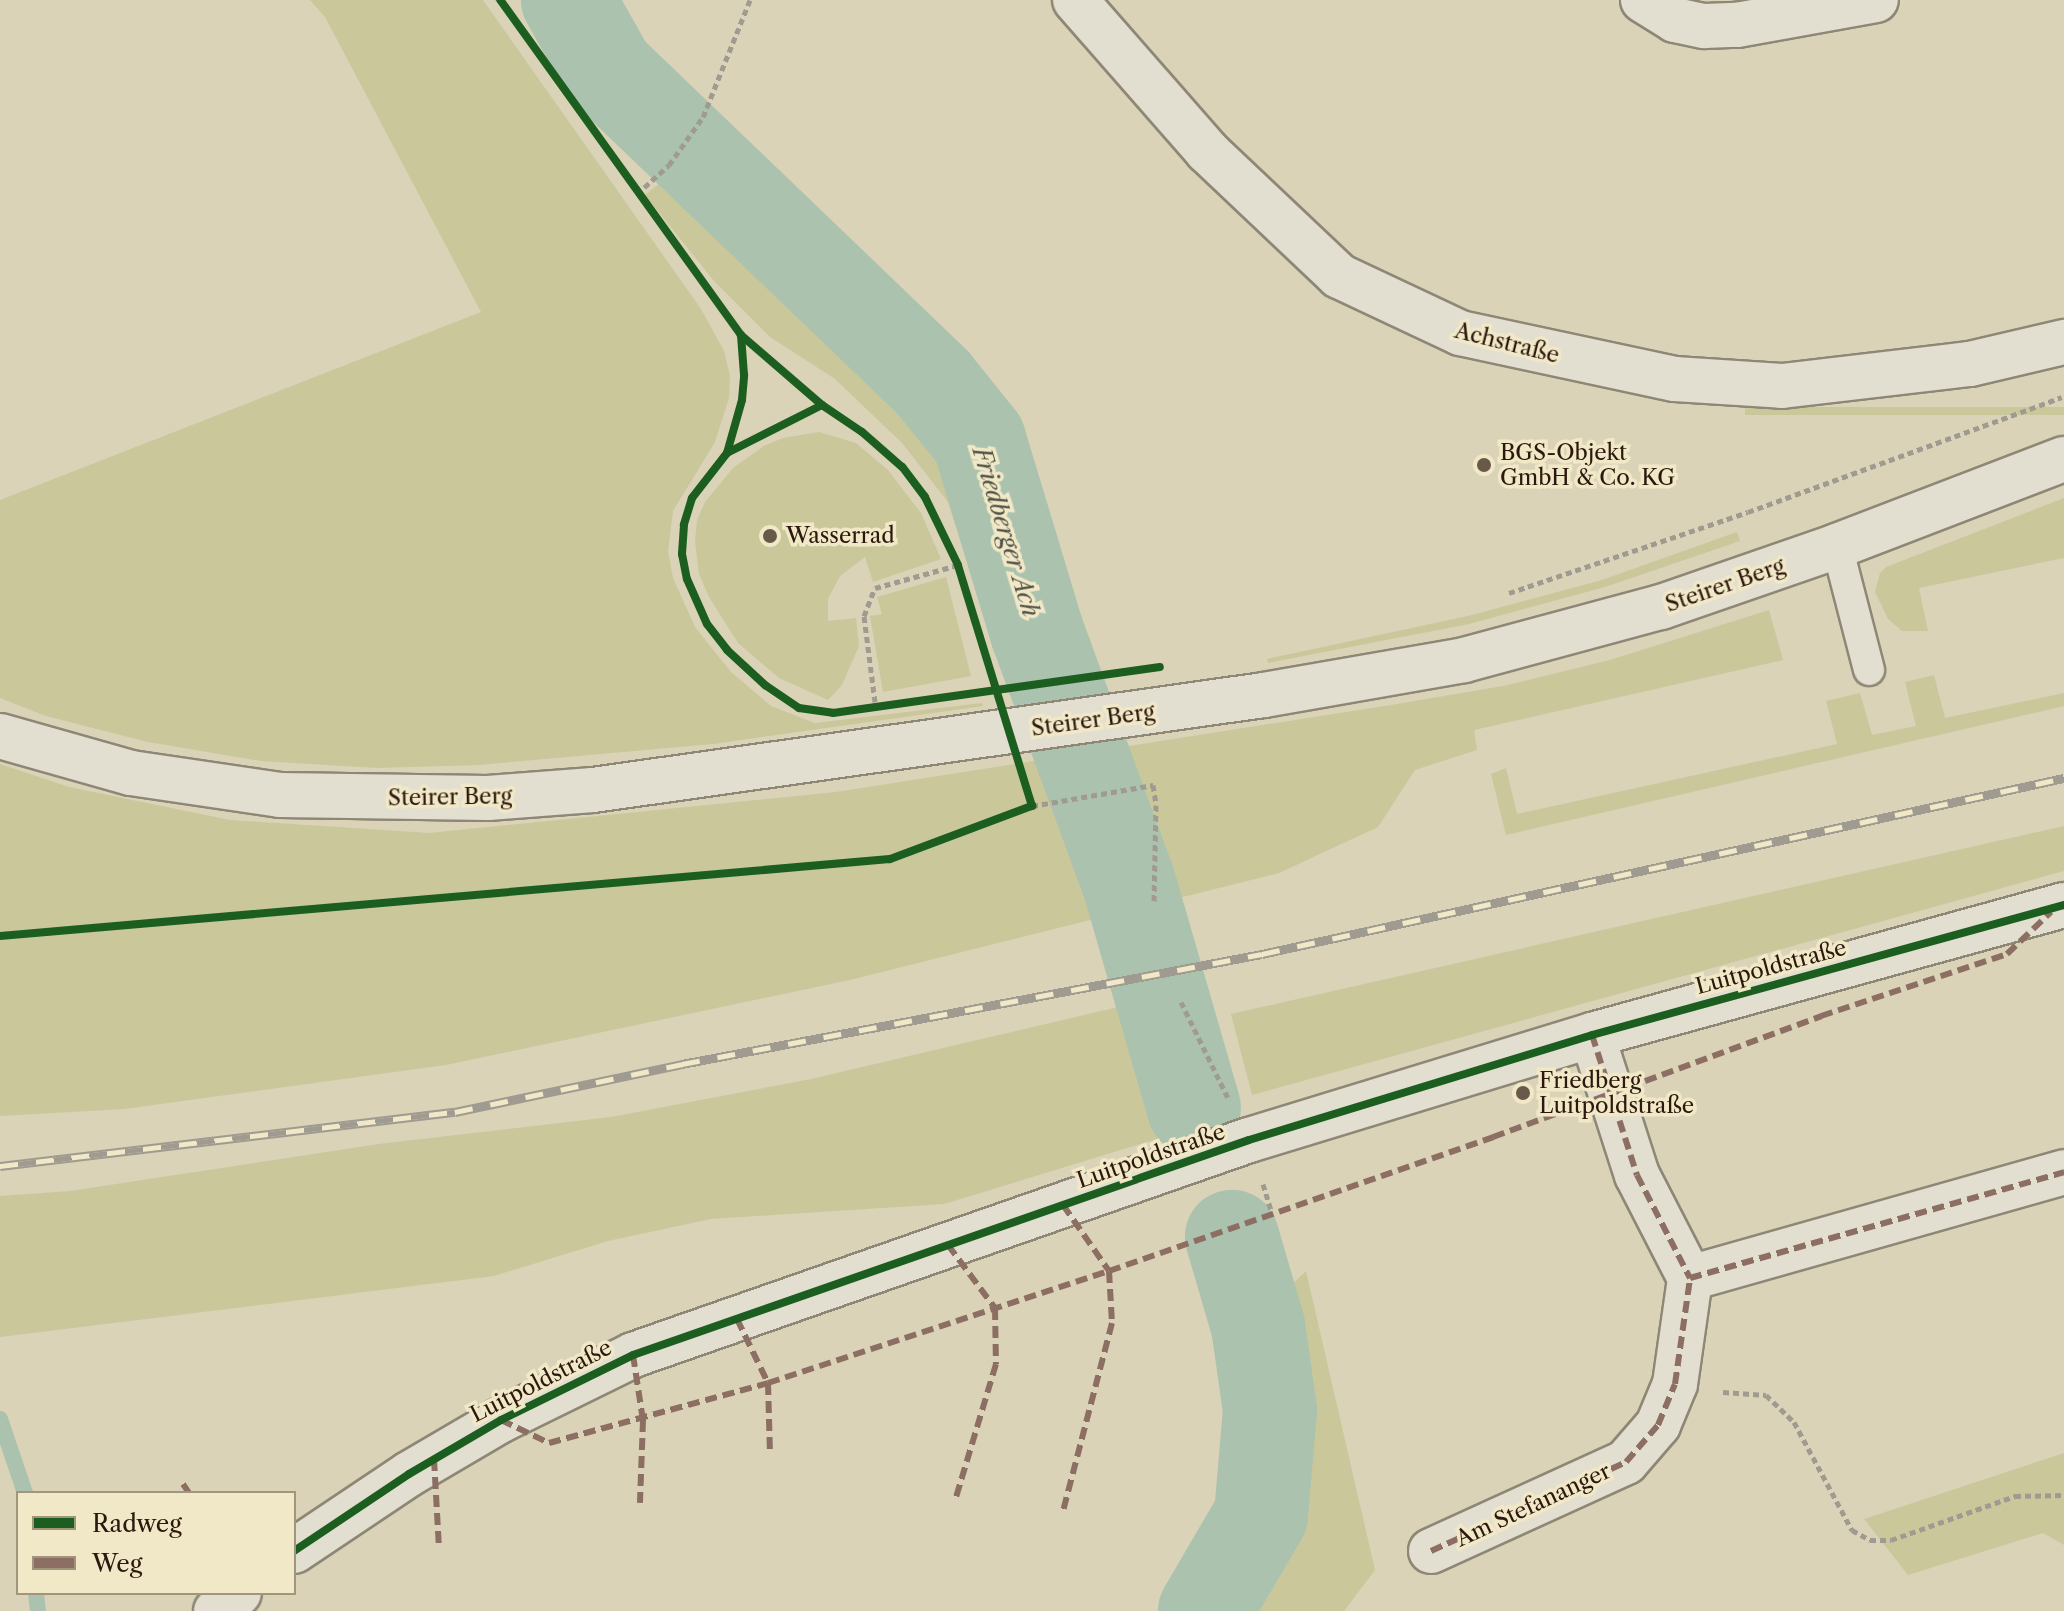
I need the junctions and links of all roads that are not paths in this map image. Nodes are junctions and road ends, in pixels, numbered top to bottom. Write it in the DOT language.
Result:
graph roads {
  1 [pos="1075,0"];
  2 [pos="1643,0"];
  3 [pos="1876,0"];
  4 [pos="1799,7"];
  5 [pos="2064,342"];
  6 [pos="2064,459"];
  7 [pos="1837,546"];
  8 [pos="1869,670"];
  9 [pos="0,736"];
  10 [pos="2064,905"];
  11 [pos="1592,1035"];
  12 [pos="2064,1172"];
  13 [pos="1690,1278"];
  14 [pos="296,1550"];
  15 [pos="1431,1551"];
  1 -- 5 [label="street, Achstraße"];
  2 -- 4 [label="street"];
  3 -- 4 [label="street"];
  6 -- 7 [label="street, Steirer Berg"];
  7 -- 8 [label="lane"];
  7 -- 9 [label="street, Steirer Berg"];
  10 -- 11 [label="street, Luitpoldstraße"];
  11 -- 13 [label="street"];
  11 -- 14 [label="street, Luitpoldstraße"];
  12 -- 13 [label="street"];
  13 -- 15 [label="street, Am Stefananger"];
}
